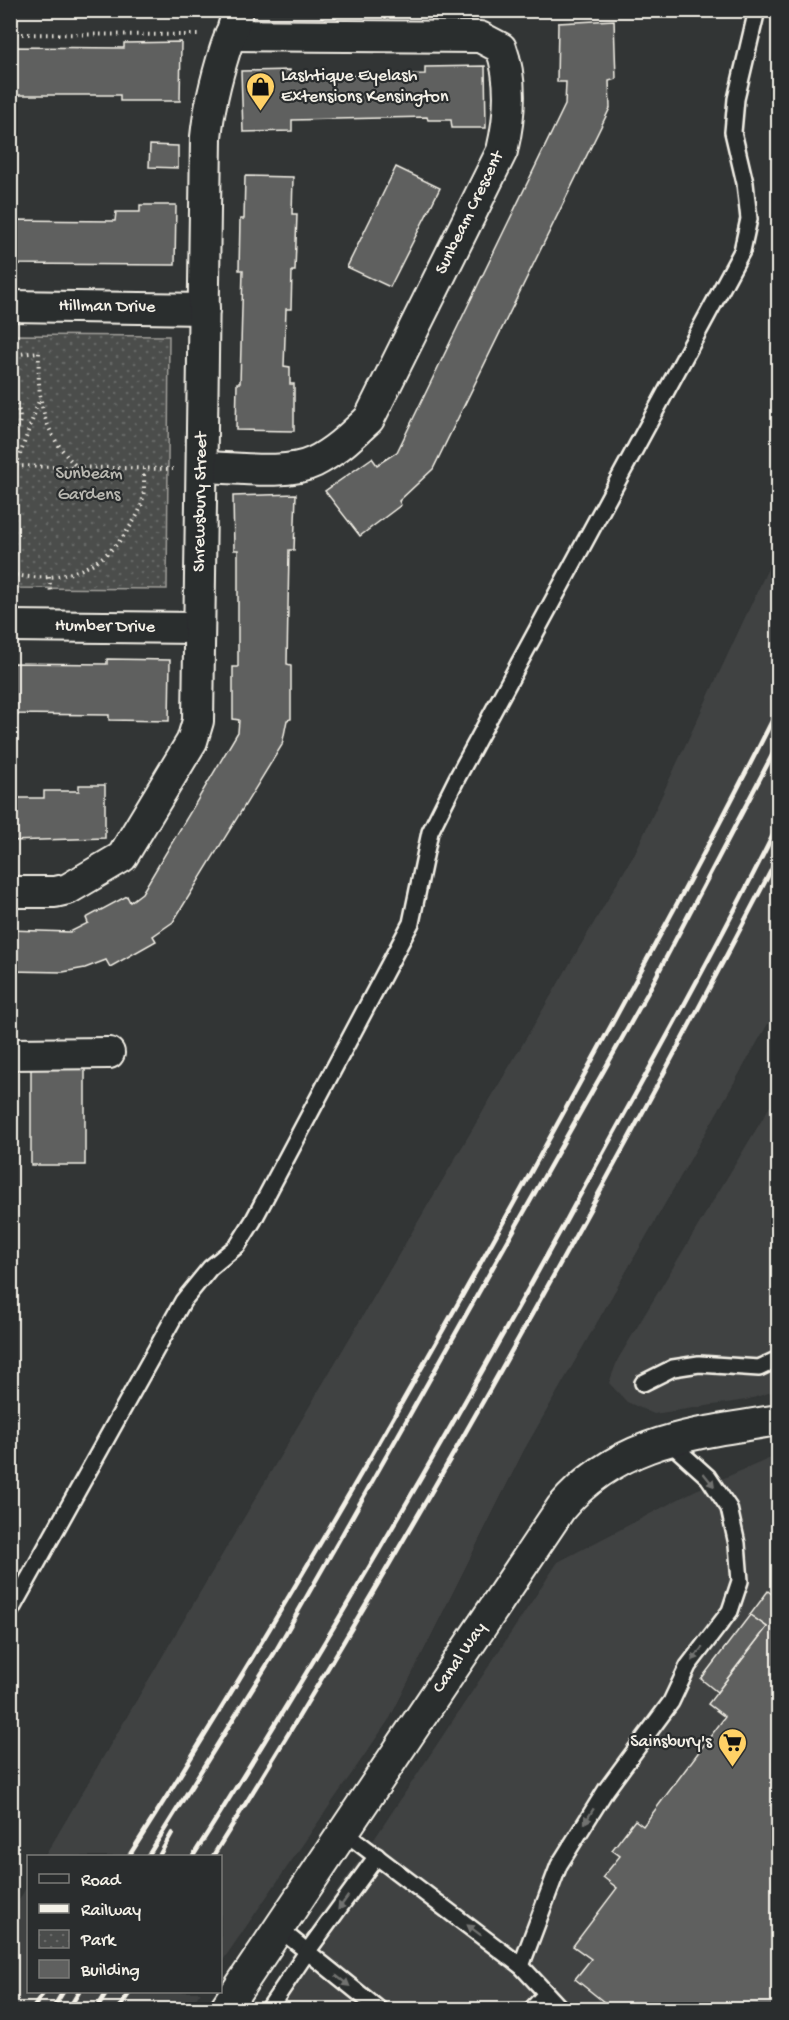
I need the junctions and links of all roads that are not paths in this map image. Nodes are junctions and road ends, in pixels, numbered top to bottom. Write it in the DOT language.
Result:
graph roads {
  1 [pos="757,10"];
  2 [pos="226,27"];
  3 [pos="10,306"];
  4 [pos="204,309"];
  5 [pos="190,468"];
  6 [pos="10,626"];
  7 [pos="199,628"];
  8 [pos="10,892"];
  9 [pos="10,1053"];
  10 [pos="109,1053"];
  11 [pos="778,1359"];
  12 [pos="643,1383"];
  13 [pos="778,1420"];
  14 [pos="666,1440"];
  15 [pos="10,1612"];
  16 [pos="343,1831"];
  17 [pos="377,1856"];
  18 [pos="278,1928"];
  19 [pos="306,1952"];
  20 [pos="521,1966"];
  21 [pos="546,1994"];
  22 [pos="224,2010"];
  23 [pos="268,2010"];
  24 [pos="380,2010"];
  25 [pos="531,2010"];
  26 [pos="562,2010"];
  1 -- 15 [label="lane"];
  2 -- 4 [label="street, Shrewsbury Street"];
  2 -- 5 [label="street, Sunbeam Crescent"];
  3 -- 4 [label="street, Hillman Drive"];
  4 -- 5 [label="street, Shrewsbury Street"];
  5 -- 7 [label="street, Shrewsbury Street"];
  6 -- 7 [label="street, Humber Drive"];
  7 -- 8 [label="street, Shrewsbury Street"];
  9 -- 10 [label="street"];
  11 -- 12 [label="lane"];
  13 -- 14 [label="street, Canal Way"];
  14 -- 16 [label="street, Canal Way"];
  14 -- 20 [label="lane, one-way"];
  16 -- 17 [label="lane"];
  16 -- 18 [label="street, Canal Way"];
  17 -- 19 [label="lane, one-way"];
  20 -- 17 [label="lane, one-way"];
  18 -- 19 [label="lane"];
  18 -- 22 [label="street, Canal Way"];
  19 -- 23 [label="lane"];
  19 -- 24 [label="lane, one-way"];
  20 -- 21 [label="lane"];
  21 -- 25 [label="lane"];
  21 -- 26 [label="lane"];
}
